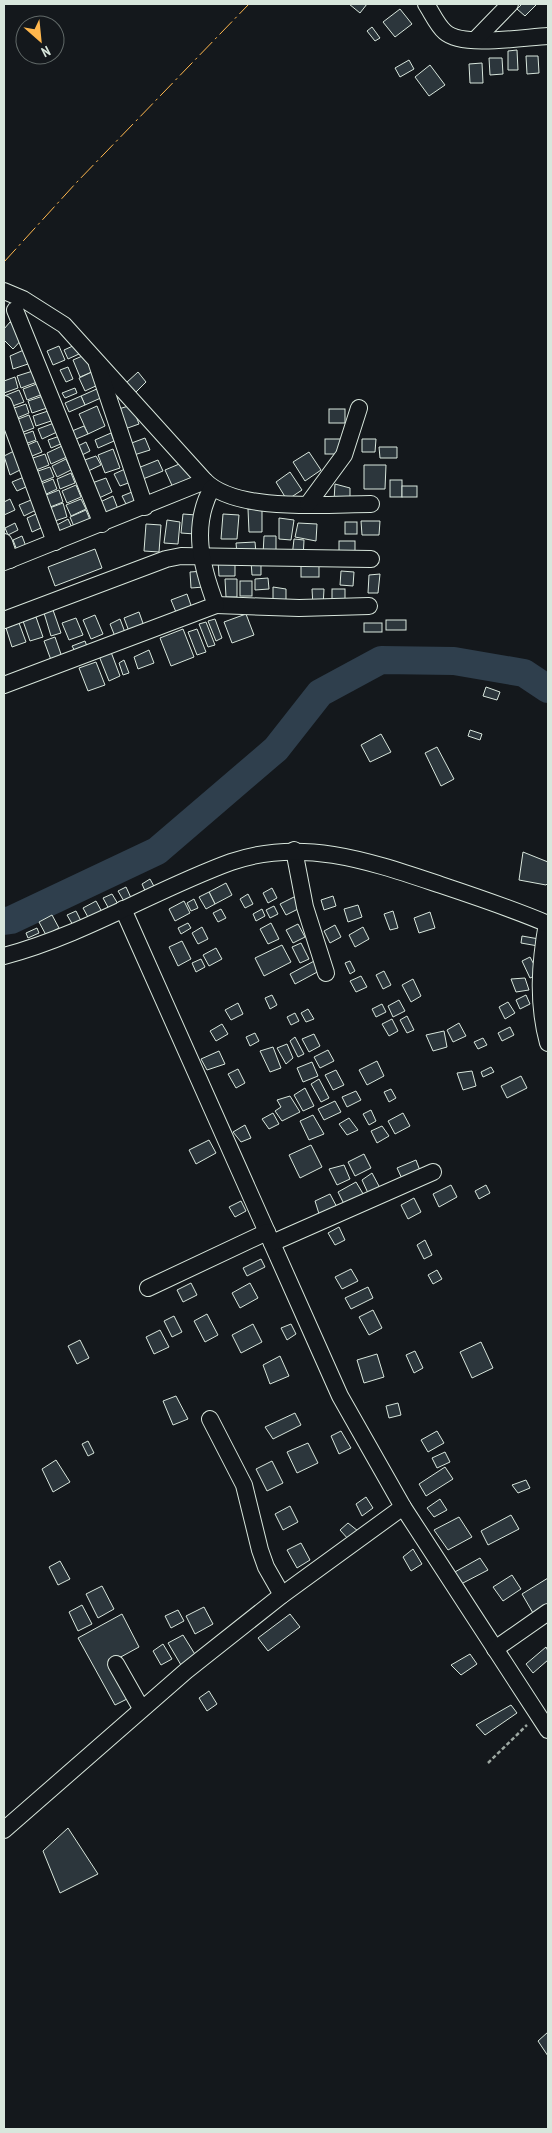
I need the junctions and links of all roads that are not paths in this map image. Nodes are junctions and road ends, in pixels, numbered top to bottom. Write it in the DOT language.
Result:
graph roads {
  1 [pos="426,4"];
  2 [pos="510,4"];
  3 [pos="548,36"];
  4 [pos="475,40"];
  5 [pos="4,291"];
  6 [pos="19,305"];
  7 [pos="4,323"];
  8 [pos="95,357"];
  9 [pos="4,404"];
  10 [pos="359,408"];
  11 [pos="209,484"];
  12 [pos="308,504"];
  13 [pos="371,504"];
  14 [pos="145,507"];
  15 [pos="102,524"];
  16 [pos="4,542"];
  17 [pos="55,542"];
  18 [pos="202,556"];
  19 [pos="371,559"];
  20 [pos="7,561"];
  21 [pos="216,605"];
  22 [pos="369,606"];
  23 [pos="4,620"];
  24 [pos="4,685"];
  25 [pos="294,850"];
  26 [pos="123,909"];
  27 [pos="548,923"];
  28 [pos="4,956"];
  29 [pos="326,973"];
  30 [pos="548,1043"];
  31 [pos="433,1172"];
  32 [pos="270,1238"];
  33 [pos="148,1288"];
  34 [pos="210,1419"];
  35 [pos="404,1508"];
  36 [pos="282,1595"];
  37 [pos="548,1612"];
  38 [pos="495,1649"];
  39 [pos="116,1664"];
  40 [pos="141,1708"];
  41 [pos="548,1730"];
  42 [pos="4,1830"];
  1 -- 4 [label="street"];
  2 -- 4 [label="street"];
  3 -- 4 [label="street"];
  5 -- 6 [label="street"];
  6 -- 7 [label="street"];
  6 -- 8 [label="street"];
  6 -- 15 [label="street"];
  8 -- 11 [label="street"];
  8 -- 14 [label="street"];
  9 -- 17 [label="street"];
  10 -- 12 [label="street"];
  11 -- 12 [label="street"];
  11 -- 14 [label="street"];
  11 -- 18 [label="street"];
  12 -- 13 [label="street"];
  14 -- 15 [label="street"];
  15 -- 17 [label="street"];
  16 -- 20 [label="street"];
  17 -- 20 [label="street"];
  18 -- 19 [label="street"];
  18 -- 21 [label="street"];
  18 -- 23 [label="street"];
  21 -- 22 [label="street"];
  21 -- 24 [label="street"];
  25 -- 26 [label="street"];
  25 -- 27 [label="street"];
  25 -- 29 [label="street"];
  26 -- 28 [label="street"];
  26 -- 32 [label="street"];
  27 -- 30 [label="street"];
  31 -- 32 [label="street"];
  32 -- 33 [label="street"];
  32 -- 35 [label="street"];
  34 -- 36 [label="street"];
  35 -- 36 [label="street"];
  35 -- 38 [label="street"];
  36 -- 40 [label="street"];
  37 -- 38 [label="street"];
  38 -- 41 [label="street"];
  39 -- 40 [label="street"];
  40 -- 42 [label="street"];
}
